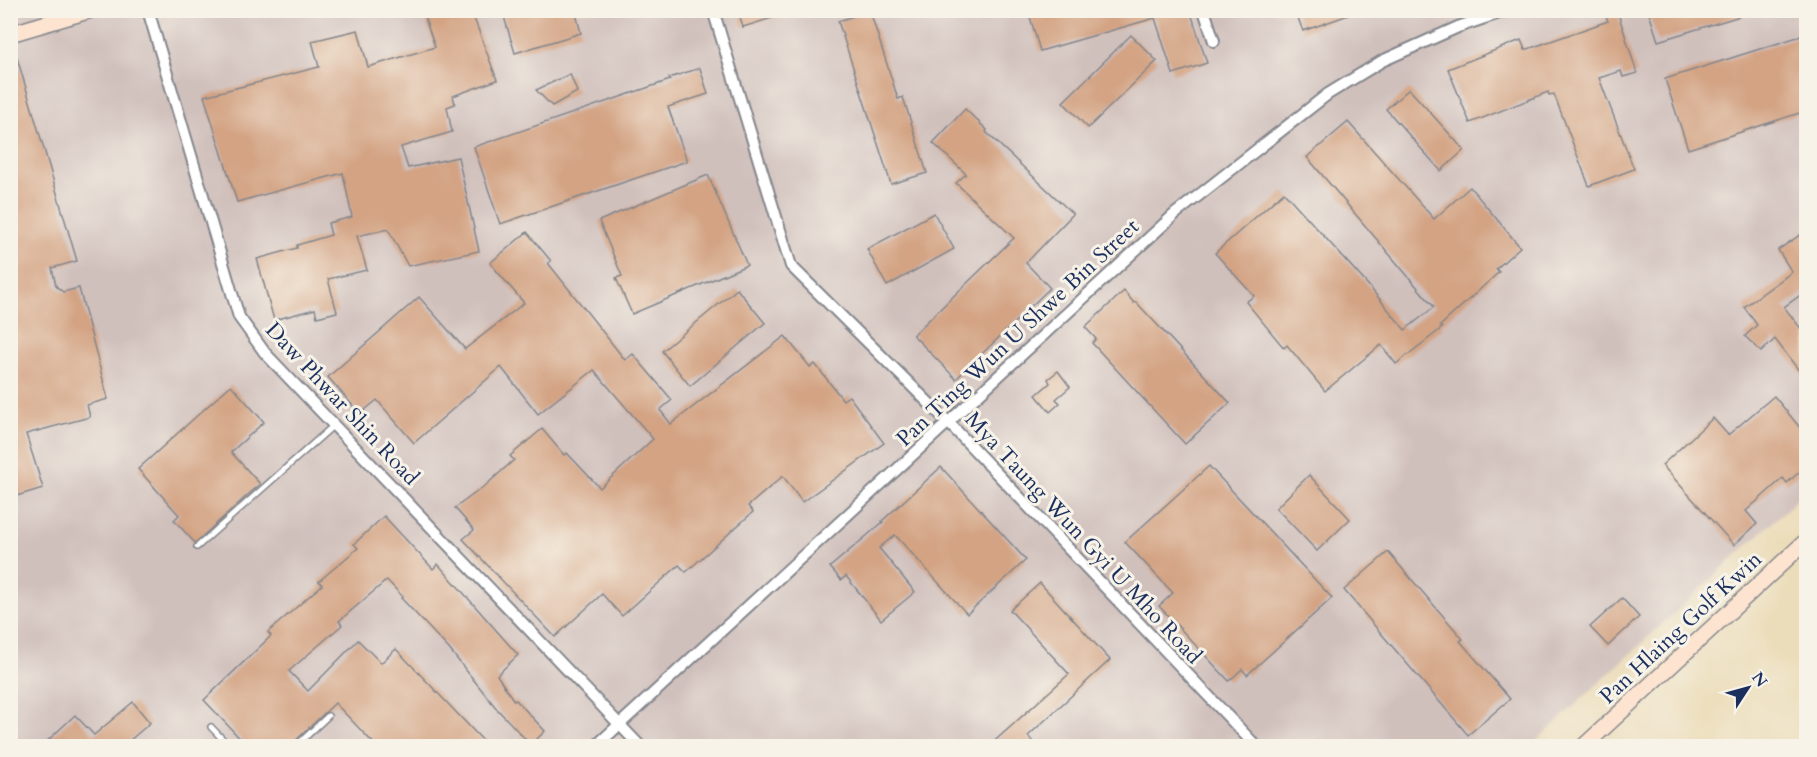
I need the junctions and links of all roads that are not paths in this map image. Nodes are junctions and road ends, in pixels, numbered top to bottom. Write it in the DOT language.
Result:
graph roads {
  1 [pos="91,10"];
  2 [pos="148,10"];
  3 [pos="713,10"];
  4 [pos="1204,10"];
  5 [pos="1508,10"];
  6 [pos="10,34"];
  7 [pos="1214,41"];
  8 [pos="948,422"];
  9 [pos="334,425"];
  10 [pos="1806,541"];
  11 [pos="197,547"];
  12 [pos="328,716"];
  13 [pos="620,725"];
  14 [pos="211,727"];
  15 [pos="1255,746"];
  16 [pos="229,747"];
  17 [pos="297,747"];
  18 [pos="596,747"];
  19 [pos="640,747"];
  20 [pos="1584,747"];
  1 -- 6 [label="street"];
  2 -- 9 [label="street, Daw Phwar Shin Road"];
  3 -- 8 [label="street, Mya Taung Wun Gyi U Mho Road"];
  4 -- 7 [label="street"];
  5 -- 8 [label="street, Pan Ting Wun U Shwe Bin Street"];
  8 -- 13 [label="street, Pan Ting Wun U Shwe Bin Street"];
  8 -- 15 [label="street, Mya Taung Wun Gyi U Mho Road"];
  9 -- 11 [label="lane"];
  9 -- 13 [label="street, Daw Phwar Shin Road"];
  10 -- 20 [label="street, Pan Hlaing Golf Kwin"];
  12 -- 17 [label="lane"];
  13 -- 18 [label="street, Pan Ting Wun U Shwe Bin Street"];
  13 -- 19 [label="street, Daw Phwar Shin Road"];
  14 -- 16 [label="lane"];
}
